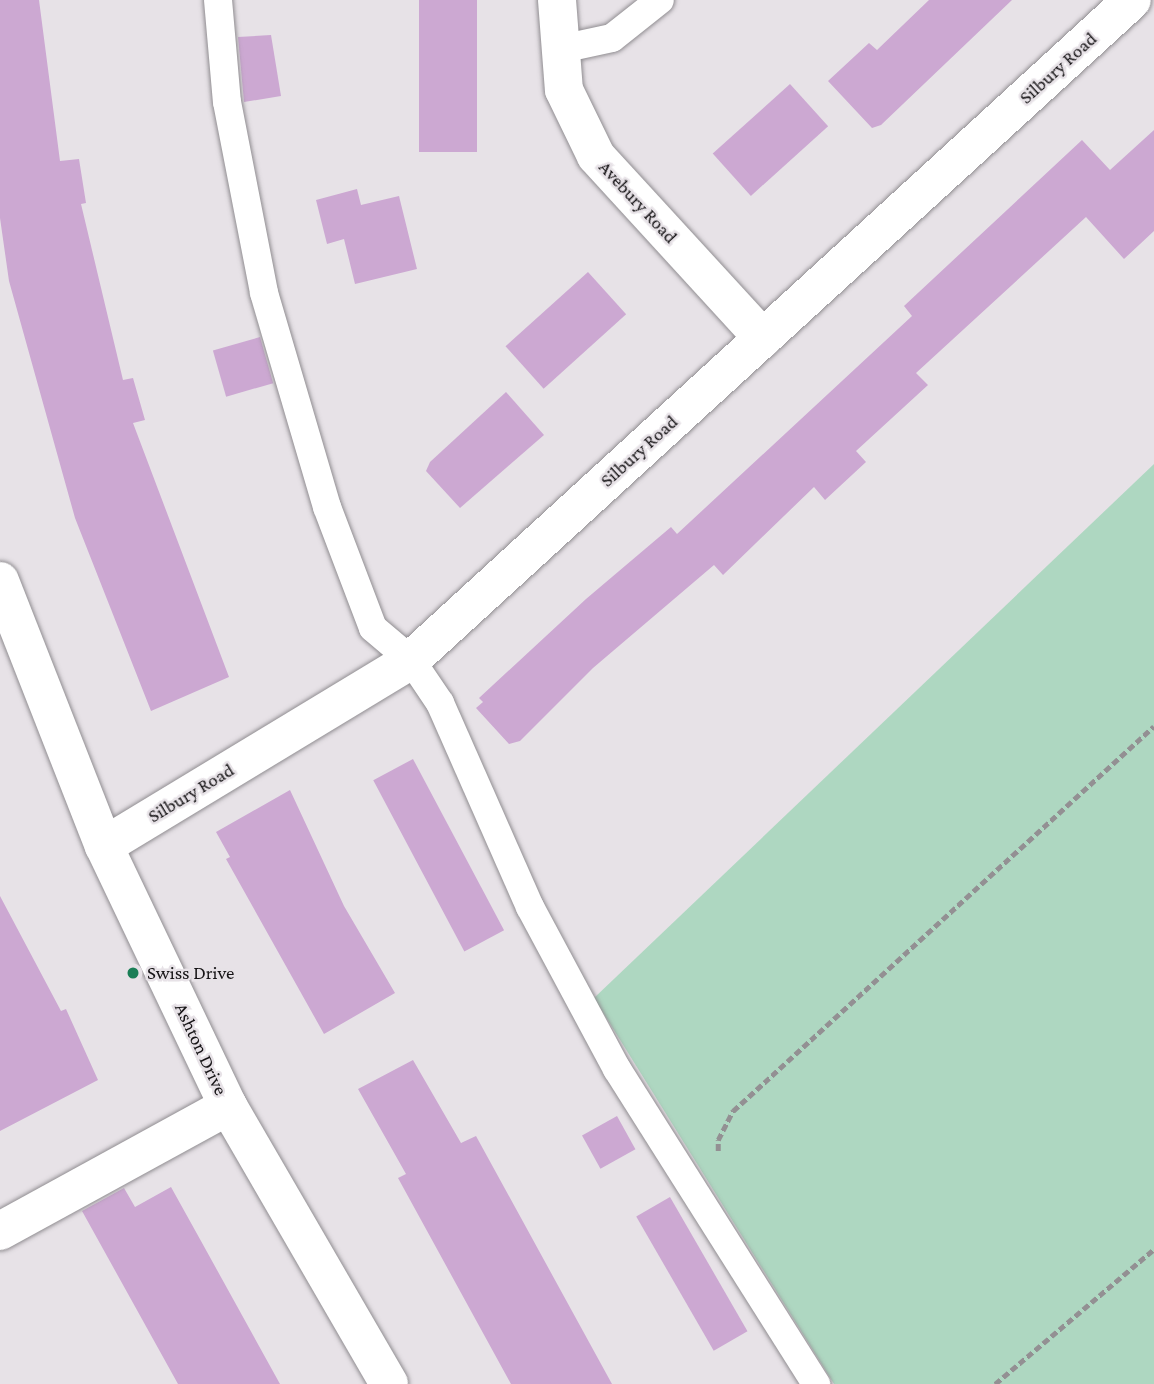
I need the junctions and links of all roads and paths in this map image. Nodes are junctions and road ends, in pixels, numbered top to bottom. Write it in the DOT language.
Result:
graph roads {
  1 [pos="218,0"];
  2 [pos="558,0"];
  3 [pos="660,0"];
  4 [pos="1132,0"];
  5 [pos="561,49"];
  6 [pos="763,338"];
  7 [pos="0,581"];
  8 [pos="411,660"];
  9 [pos="1154,726"];
  10 [pos="104,846"];
  11 [pos="228,1107"];
  12 [pos="719,1159"];
  13 [pos="0,1231"];
  14 [pos="1154,1249"];
  15 [pos="389,1384"];
  16 [pos="817,1384"];
  17 [pos="995,1384"];
  1 -- 8 [label="lane"];
  2 -- 5 [label="street, Avebury Road"];
  3 -- 5 [label="lane"];
  4 -- 6 [label="street, Silbury Road"];
  5 -- 6 [label="street, Avebury Road"];
  6 -- 8 [label="street, Silbury Road"];
  7 -- 10 [label="street, Ashton Drive"];
  8 -- 10 [label="street, Silbury Road"];
  8 -- 16 [label="lane"];
  9 -- 12 [label="path"];
  10 -- 11 [label="street, Ashton Drive"];
  11 -- 13 [label="street"];
  11 -- 15 [label="street, Ashton Drive"];
  14 -- 17 [label="path"];
}
